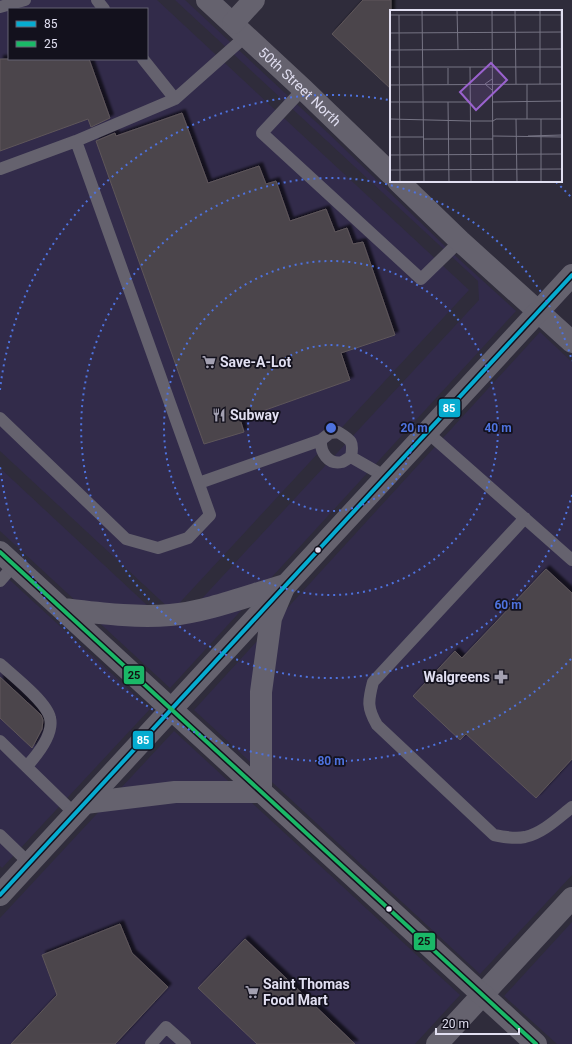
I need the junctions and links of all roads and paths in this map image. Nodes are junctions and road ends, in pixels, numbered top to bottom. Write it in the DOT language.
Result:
graph roads {
  1 [pos="25,0"];
  2 [pos="97,0"];
  3 [pos="207,0"];
  4 [pos="254,0"];
  5 [pos="0,7"];
  6 [pos="103,8"];
  7 [pos="239,29"];
  8 [pos="144,60"];
  9 [pos="303,89"];
  10 [pos="175,99"];
  11 [pos="76,141"];
  12 [pos="0,169"];
  13 [pos="390,173"];
  14 [pos="399,182"];
  15 [pos="460,240"];
  16 [pos="572,275"];
  17 [pos="538,311"];
  18 [pos="572,342"];
  19 [pos="0,418"];
  20 [pos="427,432"];
  21 [pos="321,440"];
  22 [pos="351,457"];
  23 [pos="386,477"];
  24 [pos="198,483"];
  25 [pos="524,518"];
  26 [pos="7,558"];
  27 [pos="572,560"];
  28 [pos="0,581"];
  29 [pos="285,585"];
  30 [pos="63,609"];
  31 [pos="0,664"];
  32 [pos="172,710"];
  33 [pos="0,741"];
  34 [pos="27,766"];
  35 [pos="261,792"];
  36 [pos="572,807"];
  37 [pos="80,808"];
  38 [pos="0,835"];
  39 [pos="29,863"];
  40 [pos="0,895"];
  41 [pos="572,898"];
  42 [pos="482,995"];
  43 [pos="151,1044"];
  44 [pos="185,1044"];
  45 [pos="437,1044"];
  46 [pos="536,1044"];
  1 -- 5 [label="lane"];
  2 -- 6 [label="lane"];
  3 -- 7 [label="street, 50th Street North"];
  4 -- 7 [label="street"];
  7 -- 9 [label="street, 50th Street North"];
  7 -- 10 [label="lane"];
  8 -- 10 [label="lane"];
  9 -- 13 [label="street, 50th Street North"];
  9 -- 15 [label="lane"];
  10 -- 11 [label="lane"];
  11 -- 12 [label="lane"];
  11 -- 24 [label="lane"];
  14 -- 15 [label="street"];
  15 -- 17 [label="street"];
  16 -- 17 [label="street"];
  17 -- 18 [label="street"];
  17 -- 20 [label="street"];
  19 -- 24 [label="lane"];
  20 -- 23 [label="street"];
  20 -- 25 [label="lane"];
  21 -- 22 [label="lane"];
  21 -- 22 [label="lane"];
  21 -- 24 [label="lane"];
  22 -- 23 [label="lane"];
  23 -- 29 [label="street"];
  25 -- 27 [label="lane"];
  25 -- 36 [label="lane"];
  26 -- 28 [label="lane"];
  26 -- 30 [label="street"];
  29 -- 30 [label="street"];
  29 -- 32 [label="street"];
  29 -- 35 [label="street"];
  30 -- 32 [label="street"];
  31 -- 34 [label="lane"];
  32 -- 35 [label="street"];
  32 -- 37 [label="street"];
  33 -- 34 [label="lane"];
  34 -- 37 [label="lane"];
  35 -- 37 [label="street"];
  35 -- 42 [label="street"];
  37 -- 39 [label="street"];
  38 -- 39 [label="lane"];
  39 -- 40 [label="street"];
  41 -- 42 [label="street"];
  42 -- 45 [label="street"];
  42 -- 46 [label="street"];
  43 -- 44 [label="lane"];
}
